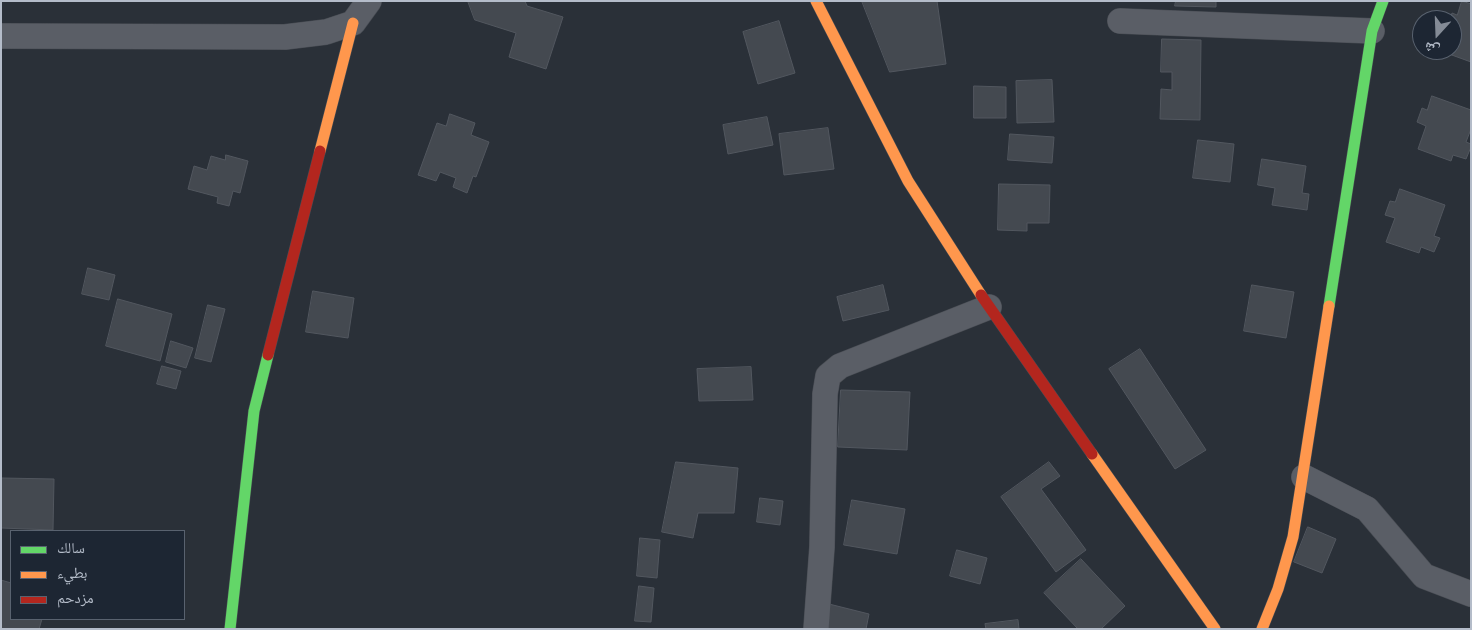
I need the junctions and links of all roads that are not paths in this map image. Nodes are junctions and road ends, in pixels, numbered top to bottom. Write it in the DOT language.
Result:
graph roads {
  1 [pos="369,1"];
  2 [pos="816,1"];
  3 [pos="1383,1"];
  4 [pos="1120,21"];
  5 [pos="353,23"];
  6 [pos="1372,31"];
  7 [pos="1,36"];
  8 [pos="989,307"];
  9 [pos="1304,477"];
  10 [pos="1471,594"];
  11 [pos="230,629"];
  12 [pos="816,629"];
  13 [pos="1215,629"];
  14 [pos="1262,629"];
  1 -- 5 [label="street"];
  2 -- 8 [label="street"];
  3 -- 6 [label="street"];
  4 -- 6 [label="street"];
  5 -- 7 [label="street"];
  5 -- 11 [label="street"];
  6 -- 9 [label="street"];
  8 -- 12 [label="street"];
  8 -- 13 [label="street"];
  9 -- 10 [label="street"];
  9 -- 14 [label="street"];
}
